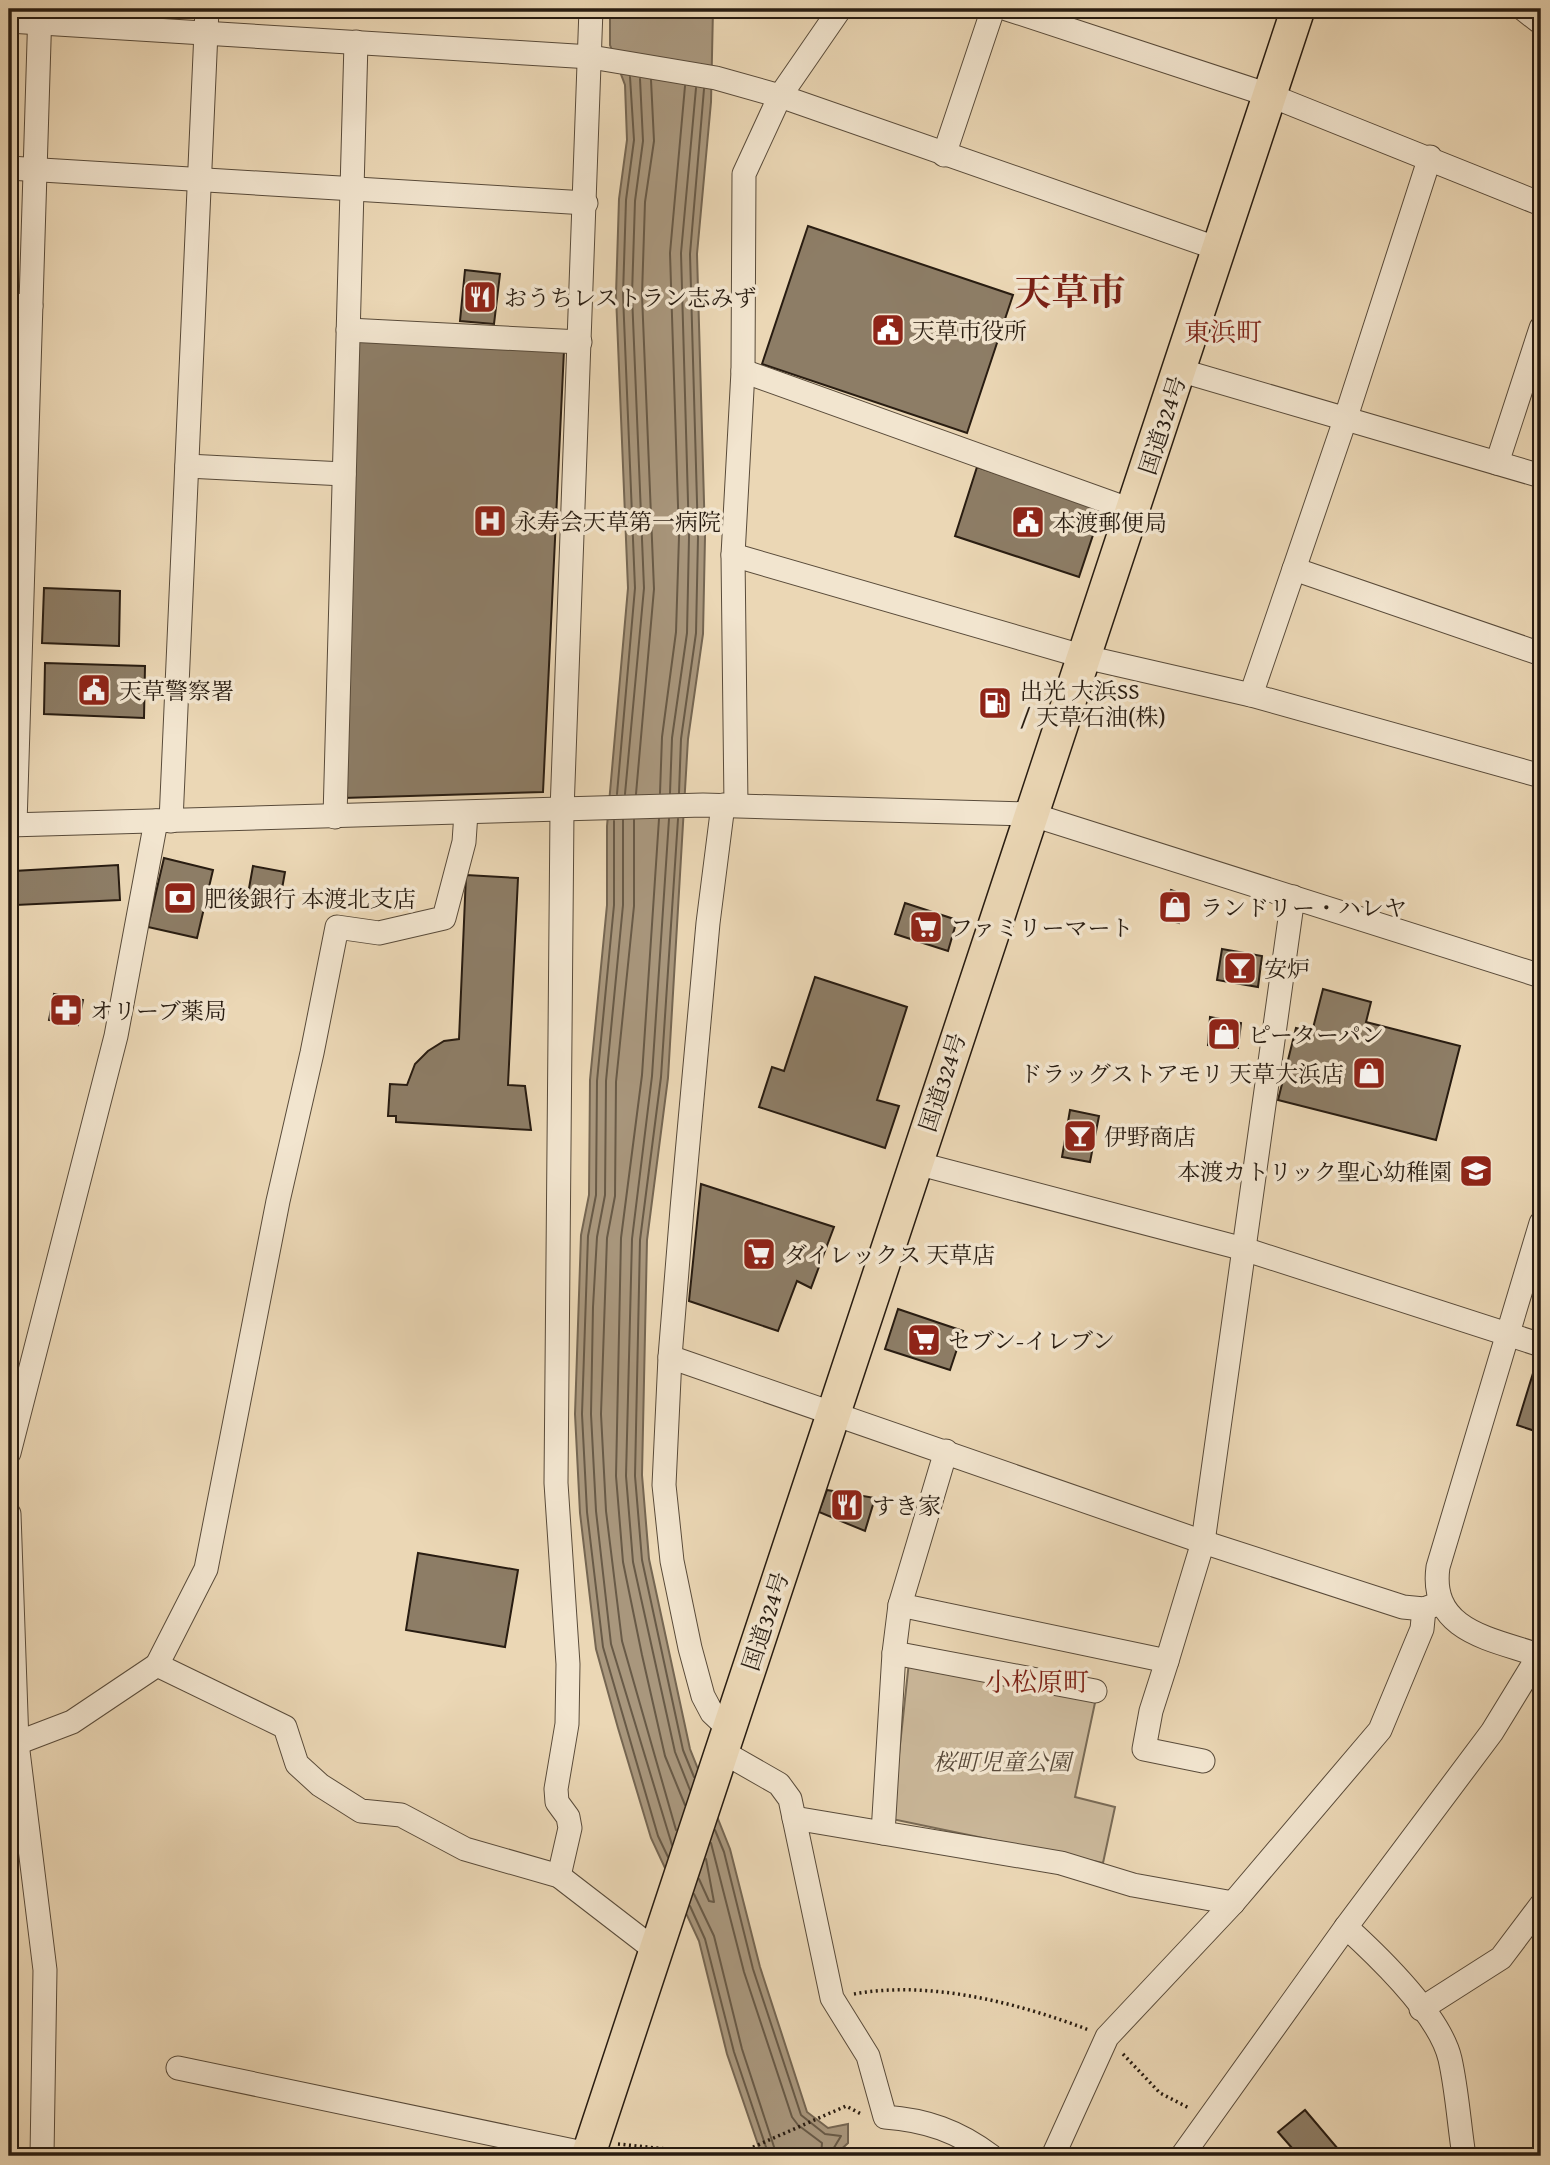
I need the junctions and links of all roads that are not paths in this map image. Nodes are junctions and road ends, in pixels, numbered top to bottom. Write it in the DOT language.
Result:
graph roads {
  1 [pos="206,9"];
  2 [pos="591,9"];
  3 [pos="841,9"];
  4 [pos="993,9"];
  5 [pos="1007,9"];
  6 [pos="1298,9"];
  7 [pos="1523,9"];
  8 [pos="40,16"];
  9 [pos="9,21"];
  10 [pos="1541,23"];
  11 [pos="205,33"];
  12 [pos="356,43"];
  13 [pos="600,59"];
  14 [pos="1269,95"];
  15 [pos="780,96"];
  16 [pos="944,155"];
  17 [pos="1430,157"];
  18 [pos="9,168"];
  19 [pos="35,170"];
  20 [pos="199,180"];
  21 [pos="352,189"];
  22 [pos="586,203"];
  23 [pos="1541,204"];
  24 [pos="1219,248"];
  25 [pos="20,305"];
  26 [pos="1541,328"];
  27 [pos="348,330"];
  28 [pos="580,342"];
  29 [pos="1179,370"];
  30 [pos="743,371"];
  31 [pos="1345,420"];
  32 [pos="1497,463"];
  33 [pos="187,466"];
  34 [pos="344,474"];
  35 [pos="1541,476"];
  36 [pos="1134,511"];
  37 [pos="733,555"];
  38 [pos="1294,569"];
  39 [pos="1541,654"];
  40 [pos="1085,657"];
  41 [pos="1251,695"];
  42 [pos="1541,776"];
  43 [pos="721,805"];
  44 [pos="562,811"];
  45 [pos="466,813"];
  46 [pos="1030,814"];
  47 [pos="335,817"];
  48 [pos="164,821"];
  49 [pos="12,825"];
  50 [pos="1293,897"];
  51 [pos="1541,976"];
  52 [pos="916,1163"];
  53 [pos="1541,1223"];
  54 [pos="1244,1249"];
  55 [pos="1508,1333"];
  56 [pos="1541,1345"];
  57 [pos="670,1357"];
  58 [pos="833,1411"];
  59 [pos="13,1415"];
  60 [pos="946,1451"];
  61 [pos="9,1453"];
  62 [pos="9,1514"];
  63 [pos="1202,1542"];
  64 [pos="10,1557"];
  65 [pos="900,1605"];
  66 [pos="1432,1606"];
  67 [pos="894,1653"];
  68 [pos="1541,1654"];
  69 [pos="1167,1661"];
  70 [pos="157,1665"];
  71 [pos="1095,1691"];
  72 [pos="17,1743"];
  73 [pos="724,1749"];
  74 [pos="1203,1761"];
  75 [pos="794,1818"];
  76 [pos="883,1833"];
  77 [pos="559,1876"];
  78 [pos="1233,1903"];
  79 [pos="1541,1905"];
  80 [pos="1346,1927"];
  81 [pos="655,1950"];
  82 [pos="1421,2009"];
  83 [pos="178,2068"];
  84 [pos="589,2151"];
  85 [pos="42,2156"];
  86 [pos="991,2156"];
  87 [pos="1054,2156"];
  88 [pos="1182,2156"];
  89 [pos="1464,2156"];
  1 -- 11 [label="street"];
  2 -- 13 [label="street"];
  3 -- 15 [label="street"];
  4 -- 16 [label="street"];
  5 -- 14 [label="street"];
  6 -- 14 [label="highway, 国道324号"];
  7 -- 10 [label="street"];
  8 -- 9 [label="street"];
  8 -- 11 [label="street"];
  8 -- 19 [label="street"];
  11 -- 12 [label="street"];
  11 -- 20 [label="street"];
  12 -- 13 [label="street"];
  12 -- 21 [label="street"];
  13 -- 15 [label="street"];
  13 -- 22 [label="street"];
  14 -- 17 [label="street"];
  14 -- 24 [label="highway, 国道324号"];
  15 -- 16 [label="street"];
  15 -- 30 [label="street"];
  16 -- 24 [label="street"];
  17 -- 23 [label="street"];
  17 -- 31 [label="street"];
  18 -- 19 [label="street"];
  19 -- 20 [label="street"];
  19 -- 25 [label="street"];
  20 -- 21 [label="street"];
  20 -- 33 [label="street"];
  21 -- 22 [label="street"];
  21 -- 27 [label="street"];
  22 -- 28 [label="street"];
  24 -- 29 [label="highway, 国道324号"];
  25 -- 49 [label="street"];
  26 -- 32 [label="street"];
  27 -- 28 [label="street"];
  27 -- 34 [label="street"];
  28 -- 44 [label="street"];
  29 -- 31 [label="street"];
  29 -- 36 [label="highway, 国道324号"];
  30 -- 36 [label="street"];
  30 -- 37 [label="street"];
  31 -- 32 [label="street"];
  31 -- 38 [label="street"];
  32 -- 35 [label="street"];
  33 -- 34 [label="street"];
  33 -- 48 [label="street"];
  34 -- 47 [label="street"];
  36 -- 40 [label="highway, 国道324号"];
  37 -- 40 [label="street"];
  37 -- 43 [label="street"];
  38 -- 39 [label="street"];
  38 -- 41 [label="street"];
  40 -- 41 [label="street"];
  40 -- 46 [label="highway, 国道324号"];
  41 -- 42 [label="street"];
  43 -- 44 [label="street"];
  43 -- 46 [label="street"];
  43 -- 57 [label="street"];
  44 -- 45 [label="street"];
  44 -- 77 [label="street"];
  45 -- 47 [label="street"];
  45 -- 70 [label="street"];
  46 -- 50 [label="street"];
  46 -- 52 [label="highway, 国道324号"];
  47 -- 48 [label="street"];
  48 -- 49 [label="street"];
  48 -- 59 [label="street"];
  50 -- 51 [label="street"];
  50 -- 54 [label="street"];
  52 -- 54 [label="street"];
  52 -- 58 [label="highway, 国道324号"];
  53 -- 55 [label="street"];
  54 -- 55 [label="street"];
  54 -- 63 [label="street"];
  55 -- 56 [label="street"];
  55 -- 66 [label="street"];
  57 -- 58 [label="street"];
  57 -- 73 [label="street"];
  58 -- 60 [label="street"];
  58 -- 73 [label="highway, 国道324号"];
  59 -- 61 [label="street"];
  60 -- 63 [label="street"];
  60 -- 65 [label="street"];
  62 -- 64 [label="street"];
  63 -- 66 [label="street"];
  63 -- 69 [label="street"];
  64 -- 72 [label="street"];
  65 -- 67 [label="street"];
  65 -- 69 [label="street"];
  66 -- 68 [label="street"];
  66 -- 78 [label="street"];
  67 -- 71 [label="street"];
  67 -- 76 [label="street"];
  68 -- 80 [label="street"];
  69 -- 74 [label="street"];
  70 -- 72 [label="street"];
  70 -- 77 [label="street"];
  72 -- 85 [label="street"];
  73 -- 75 [label="street"];
  73 -- 81 [label="highway, 国道324号"];
  75 -- 76 [label="street"];
  75 -- 86 [label="street"];
  76 -- 78 [label="street"];
  77 -- 81 [label="street"];
  78 -- 87 [label="street"];
  79 -- 82 [label="street"];
  80 -- 82 [label="street"];
  80 -- 88 [label="street"];
  81 -- 84 [label="highway, 国道324号"];
  82 -- 89 [label="street"];
  83 -- 84 [label="street"];
}
